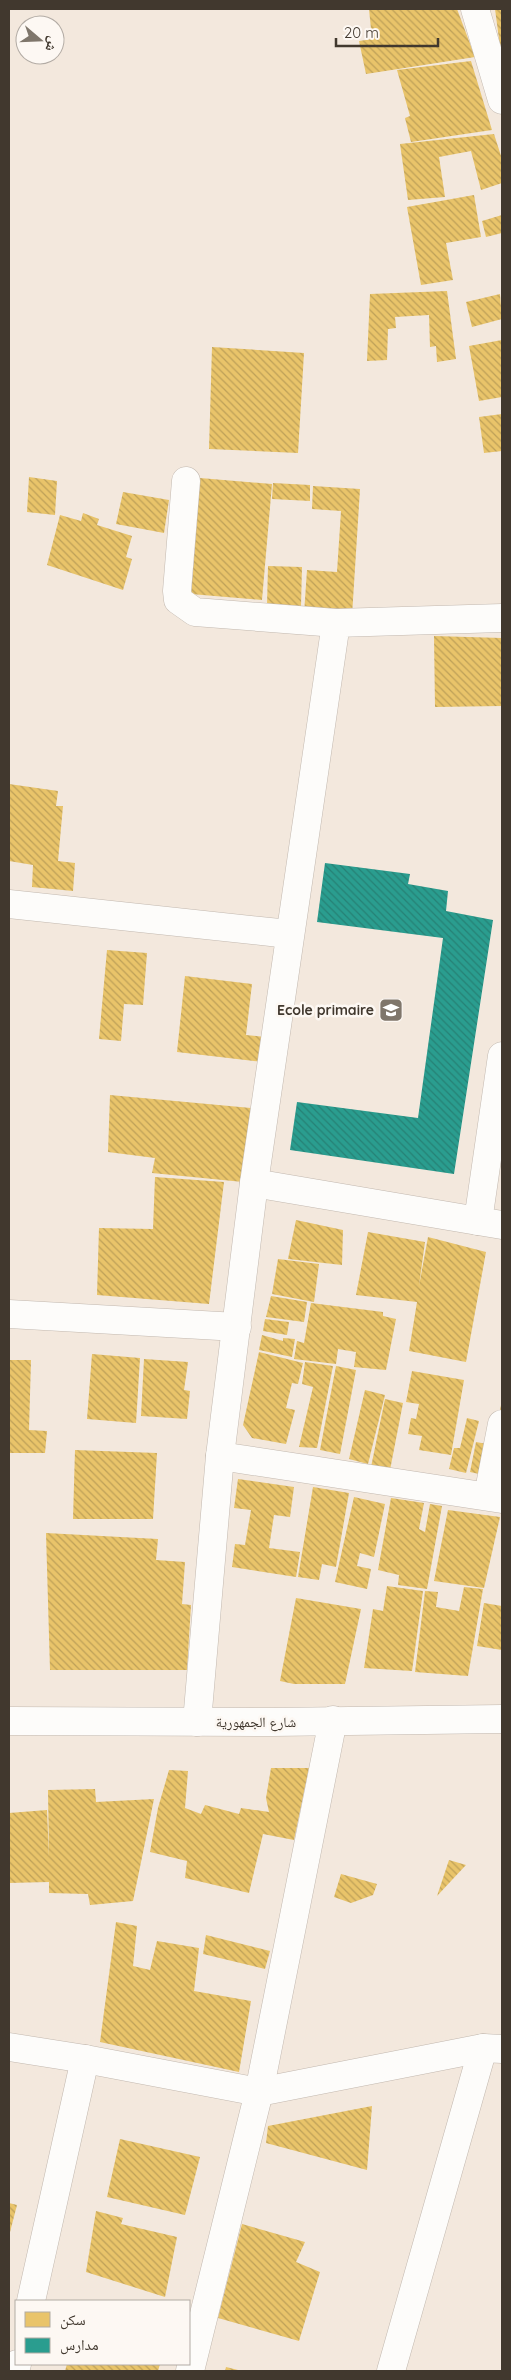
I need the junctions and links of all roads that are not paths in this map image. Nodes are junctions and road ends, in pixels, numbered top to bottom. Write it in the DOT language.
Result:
graph roads {
  1 [pos="474,9"];
  2 [pos="502,100"];
  3 [pos="186,482"];
  4 [pos="502,618"];
  5 [pos="336,623"];
  6 [pos="9,904"];
  7 [pos="289,934"];
  8 [pos="502,1056"];
  9 [pos="254,1183"];
  10 [pos="490,1223"];
  11 [pos="9,1314"];
  12 [pos="237,1327"];
  13 [pos="502,1424"];
  14 [pos="220,1456"];
  15 [pos="495,1497"];
  16 [pos="502,1719"];
  17 [pos="333,1720"];
  18 [pos="9,1721"];
  19 [pos="196,1722"];
  20 [pos="9,2047"];
  21 [pos="492,2049"];
  22 [pos="85,2059"];
  23 [pos="259,2092"];
  24 [pos="31,2300"];
  25 [pos="190,2371"];
  26 [pos="391,2371"];
  1 -- 2 [label="street"];
  3 -- 5 [label="street"];
  4 -- 5 [label="street"];
  5 -- 7 [label="street"];
  6 -- 7 [label="street"];
  7 -- 9 [label="street"];
  8 -- 10 [label="street"];
  9 -- 10 [label="street"];
  9 -- 12 [label="street"];
  11 -- 12 [label="street"];
  12 -- 14 [label="street"];
  13 -- 15 [label="street"];
  14 -- 15 [label="street"];
  14 -- 19 [label="street"];
  16 -- 17 [label="street, شارع الجمهورية"];
  17 -- 19 [label="street, شارع الجمهورية"];
  17 -- 23 [label="street"];
  18 -- 19 [label="street, شارع الجمهورية"];
  20 -- 22 [label="street"];
  21 -- 23 [label="street"];
  21 -- 26 [label="street"];
  22 -- 23 [label="street"];
  22 -- 24 [label="street"];
  23 -- 25 [label="street"];
}
